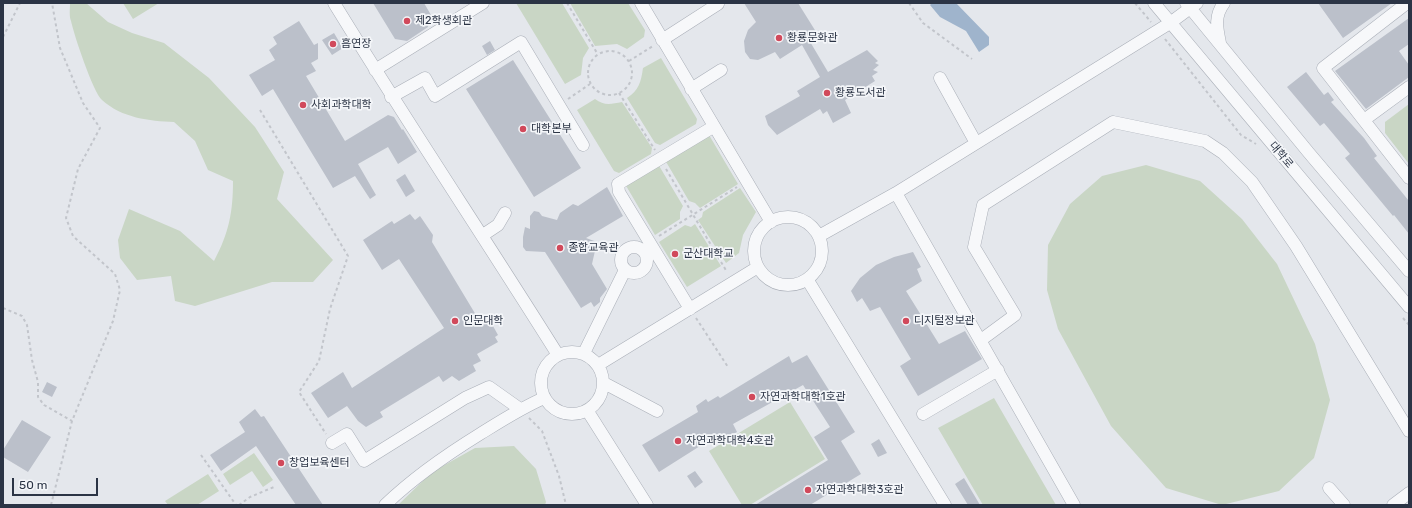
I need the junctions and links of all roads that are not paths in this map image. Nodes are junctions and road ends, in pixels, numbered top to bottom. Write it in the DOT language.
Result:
graph roads {
  1 [pos="334,3"];
  2 [pos="483,3"];
  3 [pos="640,3"];
  4 [pos="1154,3"];
  5 [pos="1224,3"];
  6 [pos="1407,3"];
  7 [pos="718,4"];
  8 [pos="1191,5"];
  9 [pos="1170,23"];
  10 [pos="662,40"];
  11 [pos="1220,44"];
  12 [pos="375,70"];
  13 [pos="722,70"];
  14 [pos="940,78"];
  15 [pos="1409,87"];
  16 [pos="691,89"];
  17 [pos="392,97"];
  18 [pos="1364,120"];
  19 [pos="713,127"];
  20 [pos="976,143"];
  21 [pos="583,145"];
  22 [pos="1409,178"];
  23 [pos="896,193"];
  24 [pos="506,213"];
  25 [pos="771,222"];
  26 [pos="483,235"];
  27 [pos="819,236"];
  28 [pos="758,267"];
  29 [pos="625,270"];
  30 [pos="1409,271"];
  31 [pos="807,279"];
  32 [pos="1409,307"];
  33 [pos="690,309"];
  34 [pos="981,340"];
  35 [pos="584,354"];
  36 [pos="558,355"];
  37 [pos="598,365"];
  38 [pos="998,370"];
  39 [pos="604,383"];
  40 [pos="544,398"];
  41 [pos="520,409"];
  42 [pos="588,410"];
  43 [pos="657,411"];
  44 [pos="923,414"];
  45 [pos="1409,431"];
  46 [pos="332,443"];
  47 [pos="1329,488"];
  48 [pos="1409,493"];
  49 [pos="385,505"];
  50 [pos="647,505"];
  51 [pos="945,505"];
  52 [pos="1074,505"];
  53 [pos="1344,505"];
  54 [pos="1393,505"];
  1 -- 12 [label="street"];
  2 -- 12 [label="street"];
  3 -- 10 [label="street"];
  4 -- 9 [label="street, 대학로"];
  5 -- 11 [label="street"];
  6 -- 18 [label="street"];
  7 -- 10 [label="street"];
  8 -- 9 [label="street"];
  8 -- 11 [label="street, 대학로"];
  9 -- 20 [label="street"];
  9 -- 32 [label="street, 대학로"];
  10 -- 16 [label="street"];
  11 -- 30 [label="street, 대학로"];
  12 -- 17 [label="street"];
  13 -- 16 [label="street"];
  14 -- 20 [label="street"];
  15 -- 18 [label="street"];
  16 -- 19 [label="street"];
  17 -- 21 [label="street"];
  17 -- 26 [label="street"];
  18 -- 22 [label="street"];
  19 -- 25 [label="street"];
  19 -- 33 [label="street"];
  20 -- 23 [label="street"];
  23 -- 27 [label="street"];
  23 -- 34 [label="street"];
  24 -- 26 [label="street"];
  25 -- 27 [label="street"];
  25 -- 28 [label="street"];
  26 -- 36 [label="street"];
  27 -- 31 [label="street"];
  28 -- 31 [label="street"];
  28 -- 33 [label="street"];
  29 -- 35 [label="street"];
  31 -- 51 [label="street"];
  33 -- 37 [label="street"];
  34 -- 38 [label="street"];
  34 -- 45 [label="street"];
  35 -- 36 [label="street"];
  35 -- 37 [label="street"];
  36 -- 40 [label="street"];
  37 -- 39 [label="street"];
  38 -- 44 [label="street"];
  38 -- 52 [label="street"];
  39 -- 42 [label="street"];
  39 -- 43 [label="street"];
  40 -- 41 [label="street"];
  40 -- 42 [label="street"];
  41 -- 46 [label="street"];
  41 -- 49 [label="street"];
  42 -- 50 [label="street"];
  47 -- 53 [label="street"];
  48 -- 54 [label="street"];
}
